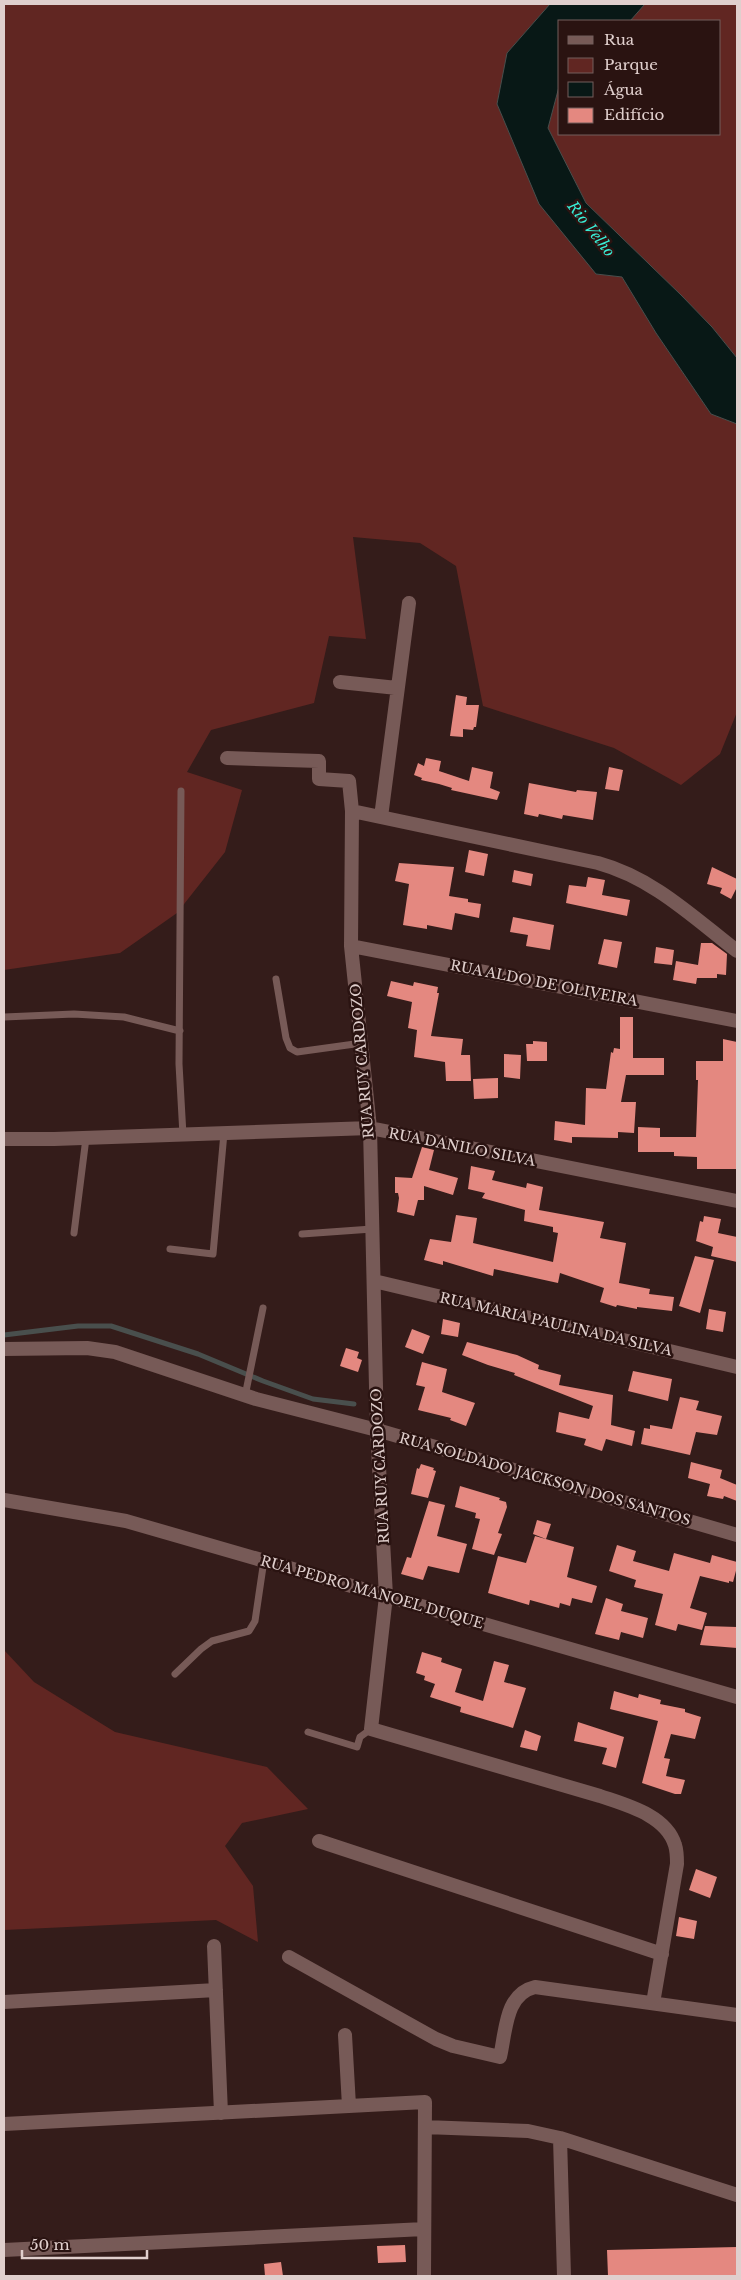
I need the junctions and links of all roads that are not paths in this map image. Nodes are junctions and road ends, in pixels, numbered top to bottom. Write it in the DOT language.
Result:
graph roads {
  1 [pos="409,603"];
  2 [pos="340,682"];
  3 [pos="397,688"];
  4 [pos="226,758"];
  5 [pos="181,791"];
  6 [pos="352,811"];
  7 [pos="381,818"];
  8 [pos="351,946"];
  9 [pos="737,951"];
  10 [pos="276,979"];
  11 [pos="4,1017"];
  12 [pos="737,1021"];
  13 [pos="180,1031"];
  14 [pos="362,1043"];
  15 [pos="370,1128"];
  16 [pos="224,1133"];
  17 [pos="182,1135"];
  18 [pos="86,1138"];
  19 [pos="4,1139"];
  20 [pos="737,1201"];
  21 [pos="372,1229"];
  22 [pos="74,1233"];
  23 [pos="302,1234"];
  24 [pos="170,1249"];
  25 [pos="374,1281"];
  26 [pos="263,1308"];
  27 [pos="4,1349"];
  28 [pos="737,1367"];
  29 [pos="246,1391"];
  30 [pos="377,1430"];
  31 [pos="4,1500"];
  32 [pos="737,1535"];
  33 [pos="264,1560"];
  34 [pos="386,1596"];
  35 [pos="176,1674"];
  36 [pos="737,1697"];
  37 [pos="371,1728"];
  38 [pos="308,1732"];
  39 [pos="319,1841"];
  40 [pos="214,1946"];
  41 [pos="662,1954"];
  42 [pos="289,1957"];
  43 [pos="216,1990"];
  44 [pos="4,2002"];
  45 [pos="653,2003"];
  46 [pos="737,2015"];
  47 [pos="345,2035"];
  48 [pos="349,2106"];
  49 [pos="221,2113"];
  50 [pos="4,2124"];
  51 [pos="424,2127"];
  52 [pos="560,2138"];
  53 [pos="737,2194"];
  54 [pos="424,2229"];
  55 [pos="4,2250"];
  56 [pos="424,2276"];
  57 [pos="564,2276"];
  1 -- 3 [label="street"];
  2 -- 3 [label="street"];
  3 -- 7 [label="street"];
  4 -- 6 [label="street, RUA RUY CARDOZO"];
  5 -- 13 [label="lane"];
  6 -- 7 [label="street"];
  6 -- 8 [label="street, RUA RUY CARDOZO"];
  7 -- 9 [label="street"];
  8 -- 12 [label="street, RUA ALDO DE OLIVEIRA"];
  8 -- 14 [label="street, RUA RUY CARDOZO"];
  10 -- 14 [label="lane"];
  11 -- 13 [label="lane"];
  13 -- 17 [label="lane"];
  14 -- 15 [label="street, RUA RUY CARDOZO"];
  15 -- 16 [label="street, RUA DANILO SILVA"];
  15 -- 20 [label="street, RUA DANILO SILVA"];
  15 -- 21 [label="street, RUA RUY CARDOZO"];
  16 -- 17 [label="street, RUA DANILO SILVA"];
  16 -- 24 [label="lane"];
  17 -- 18 [label="street, RUA DANILO SILVA"];
  18 -- 19 [label="street, RUA DANILO SILVA"];
  18 -- 22 [label="lane"];
  21 -- 23 [label="lane"];
  21 -- 25 [label="street, RUA RUY CARDOZO"];
  25 -- 28 [label="street, RUA MARIA PAULINA DA SILVA"];
  25 -- 30 [label="street, RUA RUY CARDOZO"];
  26 -- 29 [label="lane"];
  27 -- 29 [label="street, RUA SOLDADO JACKSON DOS SANTOS"];
  29 -- 30 [label="street, RUA SOLDADO JACKSON DOS SANTOS"];
  30 -- 32 [label="street, RUA SOLDADO JACKSON DOS SANTOS"];
  30 -- 34 [label="street, RUA RUY CARDOZO"];
  31 -- 33 [label="street, RUA PEDRO MANOEL DUQUE"];
  33 -- 34 [label="street, RUA PEDRO MANOEL DUQUE"];
  33 -- 35 [label="lane"];
  34 -- 36 [label="street, RUA PEDRO MANOEL DUQUE"];
  34 -- 37 [label="street, RUA RUY CARDOZO"];
  37 -- 38 [label="lane"];
  37 -- 41 [label="street"];
  39 -- 41 [label="street"];
  40 -- 43 [label="street"];
  41 -- 45 [label="street"];
  42 -- 45 [label="street"];
  43 -- 44 [label="street"];
  43 -- 49 [label="street"];
  45 -- 46 [label="street"];
  47 -- 48 [label="street"];
  48 -- 49 [label="street"];
  48 -- 51 [label="street"];
  49 -- 50 [label="street"];
  51 -- 52 [label="street"];
  51 -- 54 [label="street"];
  52 -- 53 [label="street"];
  52 -- 57 [label="street"];
  54 -- 55 [label="street"];
  54 -- 56 [label="street"];
}
